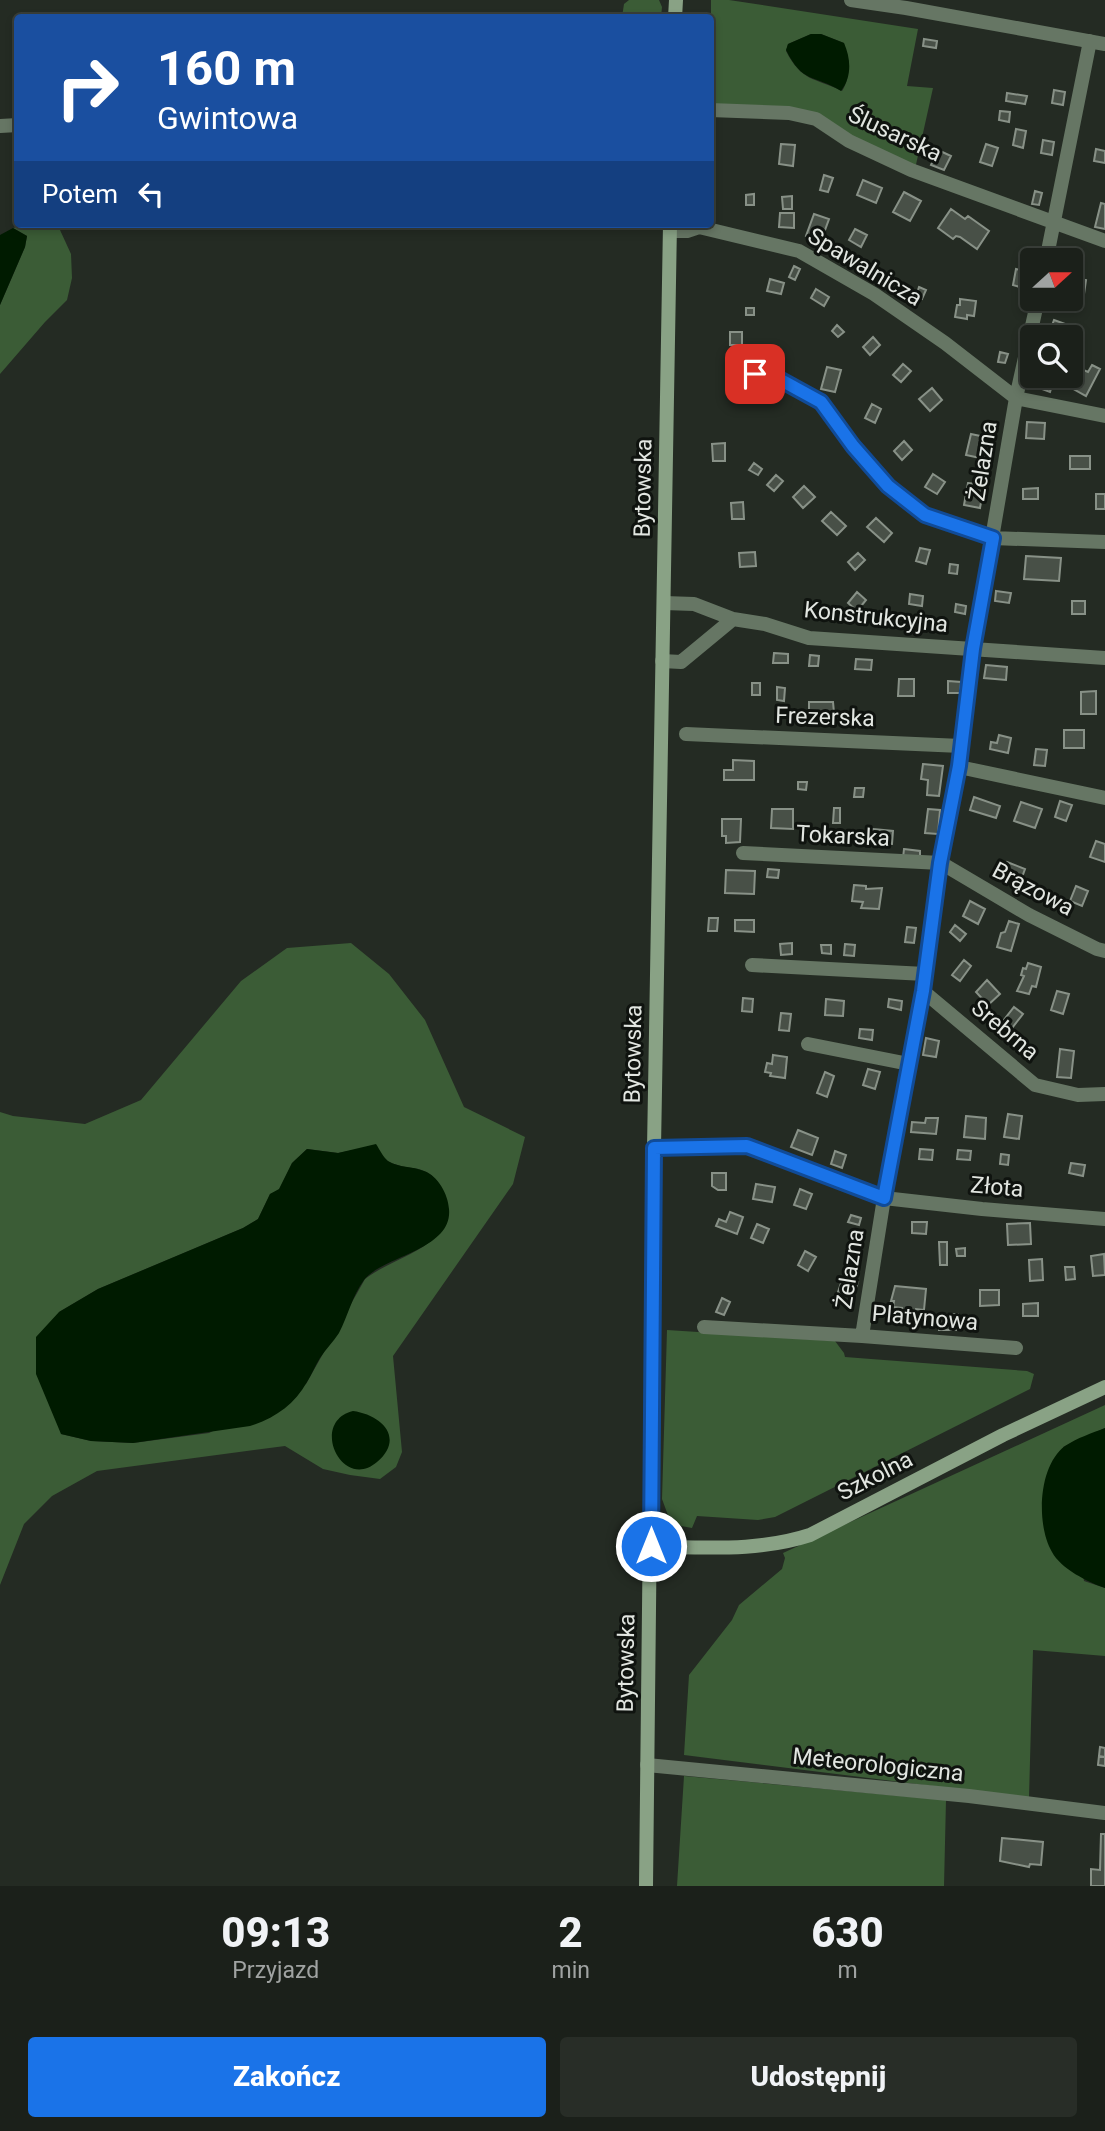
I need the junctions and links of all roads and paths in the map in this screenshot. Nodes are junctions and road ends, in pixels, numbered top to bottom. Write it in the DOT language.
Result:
graph roads {
  1 [pos="851,0"];
  2 [pos="1090,41"];
  3 [pos="1105,44"];
  4 [pos="714,110"];
  5 [pos="1055,224"];
  6 [pos="670,228"];
  7 [pos="696,228"];
  8 [pos="703,228"];
  9 [pos="1105,241"];
  10 [pos="1049,248"];
  11 [pos="1035,312"];
  12 [pos="755,374"];
  13 [pos="1016,398"];
  14 [pos="1105,416"];
  15 [pos="993,538"];
  16 [pos="1105,542"];
  17 [pos="664,603"];
  18 [pos="733,619"];
  19 [pos="973,649"];
  20 [pos="1105,658"];
  21 [pos="662,661"];
  22 [pos="687,734"];
  23 [pos="961,746"];
  24 [pos="959,766"];
  25 [pos="1105,798"];
  26 [pos="743,853"];
  27 [pos="940,863"];
  28 [pos="1105,951"];
  29 [pos="752,965"];
  30 [pos="925,974"];
  31 [pos="923,991"];
  32 [pos="808,1044"];
  33 [pos="909,1064"];
  34 [pos="1105,1094"];
  35 [pos="654,1148"];
  36 [pos="884,1198"];
  37 [pos="1105,1219"];
  38 [pos="704,1327"];
  39 [pos="862,1336"];
  40 [pos="1016,1348"];
  41 [pos="1105,1388"];
  42 [pos="651,1546"];
  43 [pos="647,1765"];
  44 [pos="1105,1813"];
  45 [pos="646,1886"];
  1 -- 2 [label="street"];
  2 -- 3 [label="street"];
  2 -- 5 [label="street"];
  4 -- 5 [label="street, Ślusarska"];
  5 -- 9 [label="street, Ślusarska"];
  5 -- 10 [label="street"];
  6 -- 7 [label="street, Spawalnicza"];
  6 -- 17 [label="main road, Bytowska"];
  8 -- 13 [label="street, Spawalnicza"];
  11 -- 13 [label="street, Żelazna"];
  12 -- 15 [label="street"];
  13 -- 14 [label="street"];
  13 -- 15 [label="street, Żelazna"];
  15 -- 16 [label="street"];
  15 -- 19 [label="street, Żelazna"];
  17 -- 18 [label="street, Konstrukcyjna"];
  17 -- 21 [label="main road, Bytowska"];
  18 -- 19 [label="street, Konstrukcyjna"];
  18 -- 21 [label="street"];
  19 -- 20 [label="street, Konstrukcyjna"];
  19 -- 23 [label="street, Żelazna"];
  21 -- 35 [label="main road, Bytowska"];
  22 -- 23 [label="street, Frezerska"];
  23 -- 24 [label="street, Żelazna"];
  24 -- 25 [label="street"];
  24 -- 27 [label="street, Żelazna"];
  26 -- 27 [label="street, Tokarska"];
  27 -- 28 [label="street, Brązowa"];
  27 -- 30 [label="street, Żelazna"];
  29 -- 30 [label="street"];
  30 -- 31 [label="street, Żelazna"];
  31 -- 33 [label="street, Żelazna"];
  31 -- 34 [label="street, Srebrna"];
  32 -- 33 [label="street"];
  33 -- 36 [label="street, Żelazna"];
  35 -- 36 [label="street, Złota"];
  35 -- 42 [label="main road, Bytowska"];
  36 -- 37 [label="street, Złota"];
  36 -- 39 [label="street, Żelazna"];
  38 -- 39 [label="street, Platynowa"];
  39 -- 40 [label="street, Platynowa"];
  41 -- 42 [label="main road, Szkolna"];
  42 -- 43 [label="main road, Bytowska"];
  43 -- 44 [label="street, Meteorologiczna"];
  43 -- 45 [label="main road, Bytowska"];
}
